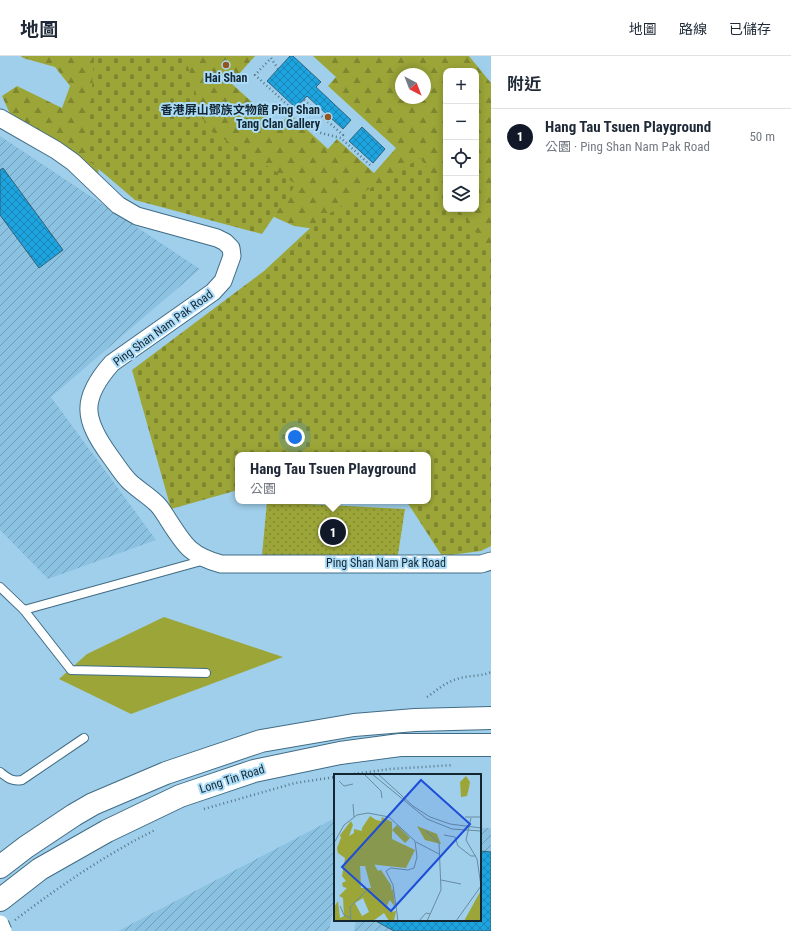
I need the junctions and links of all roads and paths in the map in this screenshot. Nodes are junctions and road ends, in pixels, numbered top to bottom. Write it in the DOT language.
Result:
graph roads {
  1 [pos="278,69"];
  2 [pos="304,100"];
  3 [pos="0,118"];
  4 [pos="341,138"];
  5 [pos="370,165"];
  6 [pos="206,560"];
  7 [pos="491,561"];
  8 [pos="0,587"];
  9 [pos="24,610"];
  10 [pos="206,672"];
  11 [pos="491,672"];
  12 [pos="427,697"];
  13 [pos="491,718"];
  14 [pos="84,738"];
  15 [pos="491,745"];
  16 [pos="458,764"];
  17 [pos="0,772"];
  18 [pos="352,774"];
  19 [pos="334,777"];
  20 [pos="204,809"];
  21 [pos="156,830"];
  22 [pos="0,867"];
  23 [pos="0,900"];
  24 [pos="6,926"];
  1 -- 4 [label="path"];
  2 -- 4 [label="path"];
  3 -- 6 [label="street, Ping Shan Nam Pak Road"];
  4 -- 5 [label="path"];
  6 -- 7 [label="street, Ping Shan Nam Pak Road"];
  6 -- 9 [label="lane"];
  8 -- 9 [label="lane"];
  9 -- 10 [label="lane"];
  11 -- 12 [label="path"];
  13 -- 22 [label="main road"];
  14 -- 17 [label="lane"];
  15 -- 23 [label="main road, Long Tin Road"];
  16 -- 18 [label="path"];
  19 -- 20 [label="path, Long Tin Road"];
  21 -- 24 [label="path"];
}
